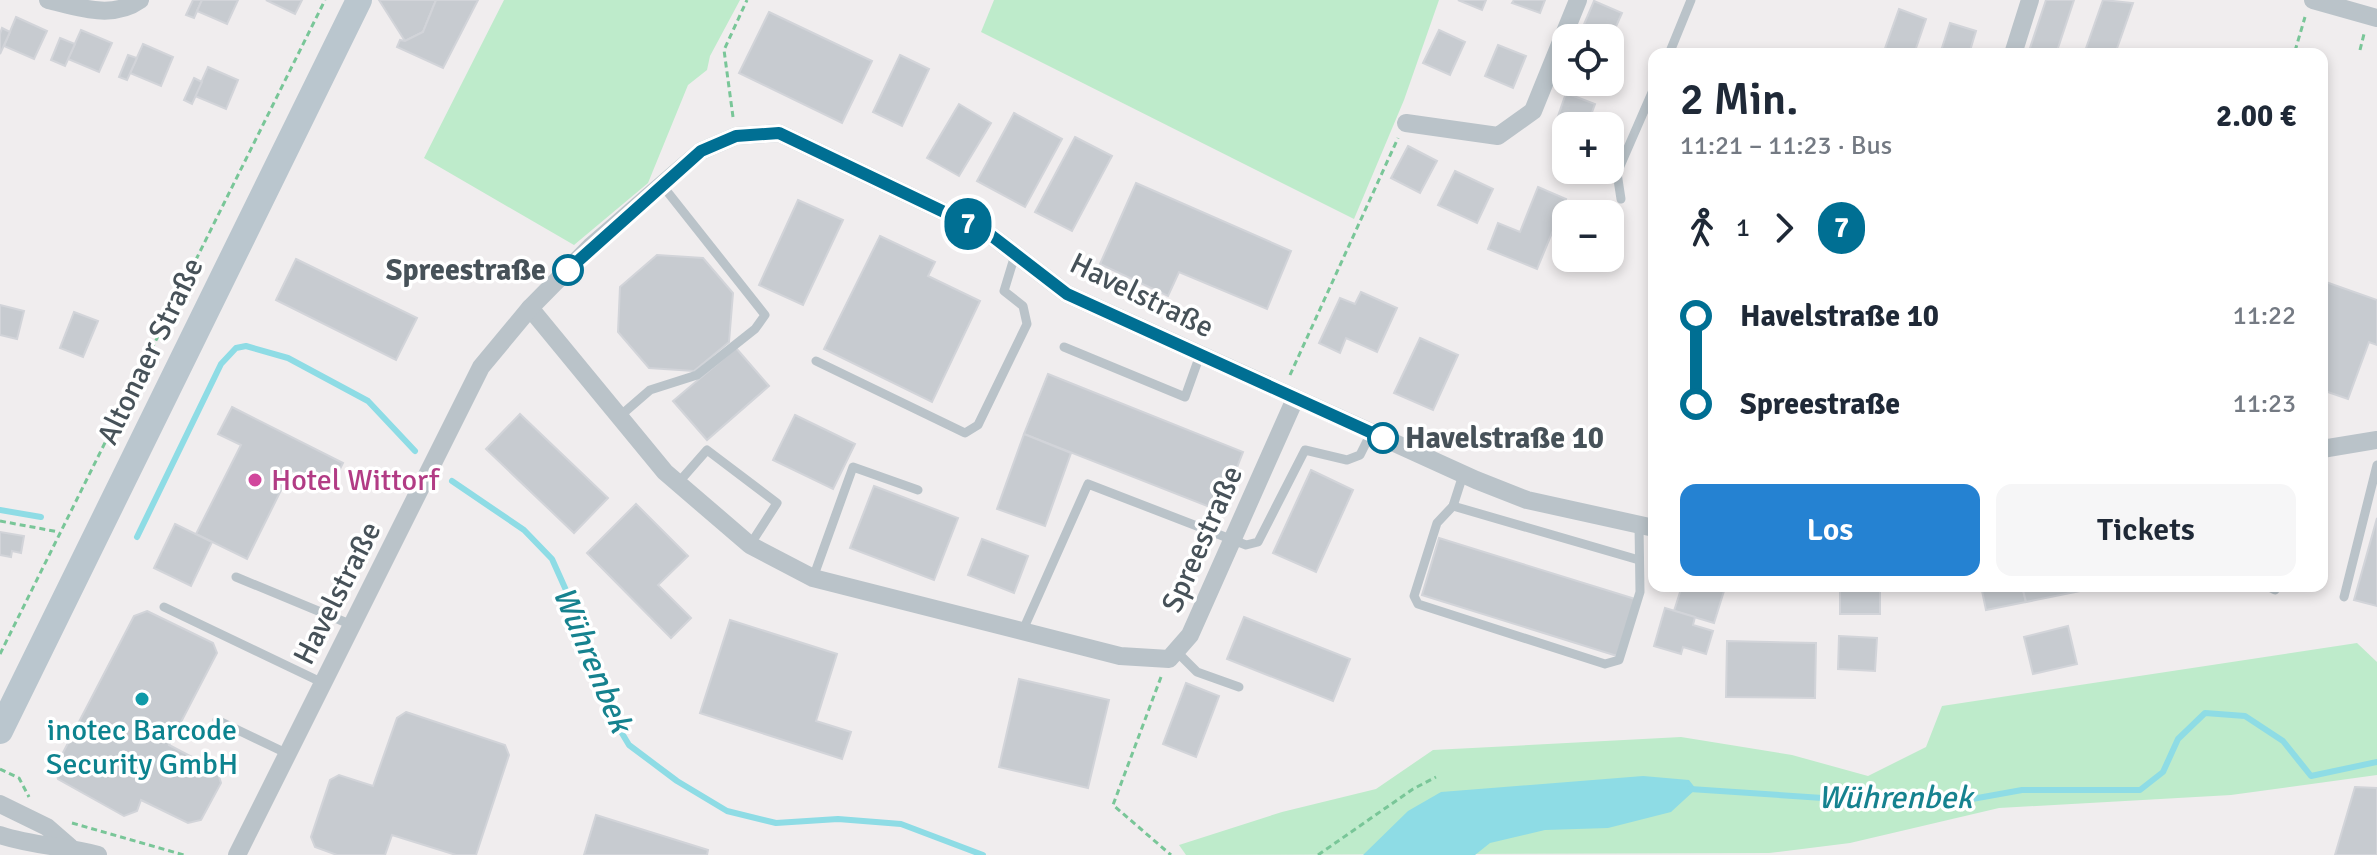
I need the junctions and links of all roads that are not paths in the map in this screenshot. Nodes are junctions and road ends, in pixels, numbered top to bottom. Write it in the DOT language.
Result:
graph roads {
  1 [pos="48,0"];
  2 [pos="140,0"];
  3 [pos="359,0"];
  4 [pos="1578,0"];
  5 [pos="1691,0"];
  6 [pos="2030,0"];
  7 [pos="2309,6"];
  8 [pos="2377,18"];
  9 [pos="1671,48"];
  10 [pos="2015,48"];
  11 [pos="1648,102"];
  12 [pos="1406,123"];
  13 [pos="662,185"];
  14 [pos="1621,199"];
  15 [pos="1015,255"];
  16 [pos="530,308"];
  17 [pos="1064,347"];
  18 [pos="1200,355"];
  19 [pos="816,361"];
  20 [pos="1288,396"];
  21 [pos="620,416"];
  22 [pos="1371,433"];
  23 [pos="2377,440"];
  24 [pos="2328,448"];
  25 [pos="2377,465"];
  26 [pos="1463,475"];
  27 [pos="678,483"];
  28 [pos="918,490"];
  29 [pos="1453,506"];
  30 [pos="1646,526"];
  31 [pos="1233,538"];
  32 [pos="750,545"];
  33 [pos="1639,560"];
  34 [pos="236,577"];
  35 [pos="813,578"];
  36 [pos="2344,597"];
  37 [pos="164,607"];
  38 [pos="352,625"];
  39 [pos="1023,630"];
  40 [pos="1172,655"];
  41 [pos="323,683"];
  42 [pos="1239,687"];
  43 [pos="217,720"];
  44 [pos="0,731"];
  45 [pos="288,754"];
  46 [pos="0,804"];
  47 [pos="5,840"];
  48 [pos="70,847"];
  49 [pos="98,855"];
  50 [pos="237,855"];
  1 -- 2 [label="street"];
  3 -- 44 [label="main road, Altonaer Straße"];
  4 -- 12 [label="street"];
  5 -- 9 [label="lane"];
  6 -- 10 [label="street"];
  7 -- 8 [label="street"];
  11 -- 14 [label="lane"];
  13 -- 15 [label="street, Havelstraße"];
  13 -- 16 [label="street, Havelstraße"];
  13 -- 21 [label="lane"];
  15 -- 18 [label="street, Havelstraße"];
  15 -- 19 [label="lane"];
  16 -- 21 [label="street, Spreestraße"];
  16 -- 38 [label="street, Havelstraße"];
  17 -- 18 [label="lane"];
  18 -- 20 [label="street, Havelstraße"];
  20 -- 22 [label="street, Havelstraße"];
  20 -- 31 [label="street, Spreestraße"];
  21 -- 27 [label="street, Spreestraße"];
  22 -- 26 [label="street, Havelstraße"];
  22 -- 31 [label="lane"];
  23 -- 24 [label="street"];
  25 -- 36 [label="lane"];
  26 -- 29 [label="lane"];
  26 -- 30 [label="street, Havelstraße"];
  27 -- 32 [label="street, Spreestraße"];
  27 -- 32 [label="lane"];
  28 -- 35 [label="lane"];
  29 -- 33 [label="lane"];
  29 -- 33 [label="lane"];
  30 -- 33 [label="lane"];
  31 -- 39 [label="lane"];
  31 -- 40 [label="street, Spreestraße"];
  32 -- 35 [label="street, Spreestraße"];
  34 -- 38 [label="lane"];
  35 -- 39 [label="street, Spreestraße"];
  37 -- 41 [label="lane"];
  38 -- 41 [label="street, Havelstraße"];
  39 -- 40 [label="street, Spreestraße"];
  40 -- 42 [label="lane"];
  41 -- 45 [label="street, Havelstraße"];
  43 -- 45 [label="lane"];
  45 -- 50 [label="street, Havelstraße"];
  46 -- 48 [label="street"];
  47 -- 48 [label="street"];
  48 -- 49 [label="street"];
}
